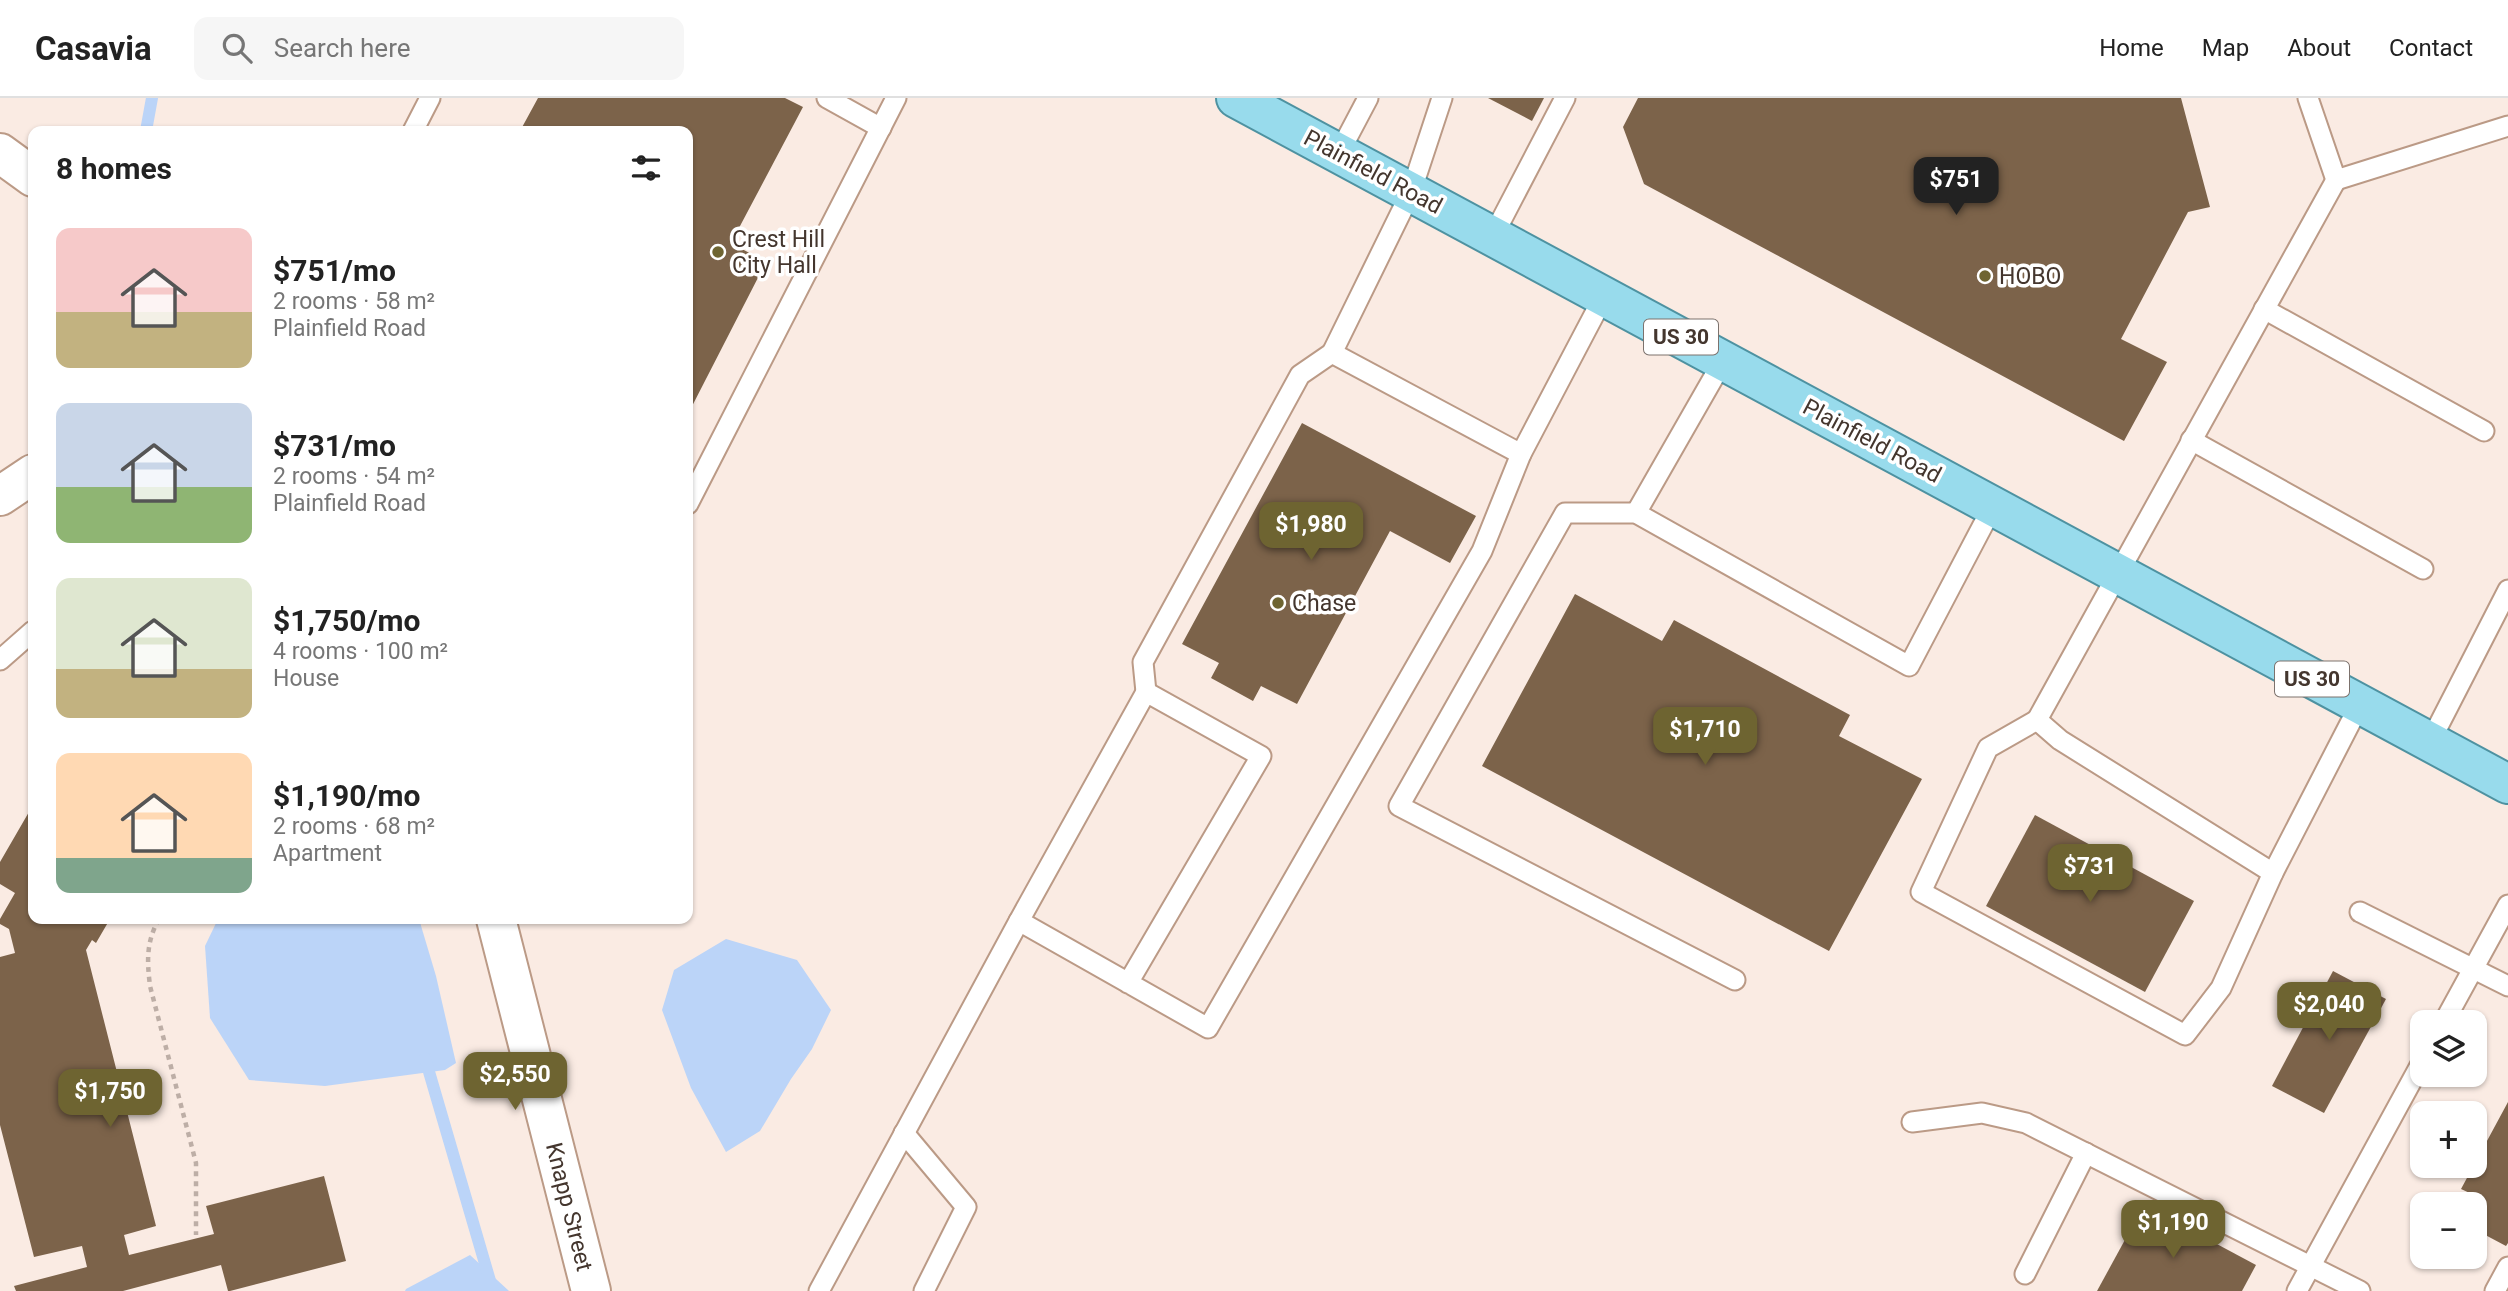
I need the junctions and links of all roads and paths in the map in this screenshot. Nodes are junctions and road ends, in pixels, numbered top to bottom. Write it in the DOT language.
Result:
graph roads {
  1 [pos="430,98"];
  2 [pos="827,98"];
  3 [pos="896,98"];
  4 [pos="1236,98"];
  5 [pos="1368,98"];
  6 [pos="1442,98"];
  7 [pos="1565,98"];
  8 [pos="2308,98"];
  9 [pos="416,126"];
  10 [pos="2508,127"];
  11 [pos="881,128"];
  12 [pos="0,153"];
  13 [pos="1339,153"];
  14 [pos="28,173"];
  15 [pos="2336,180"];
  16 [pos="1410,192"];
  17 [pos="1493,236"];
  18 [pos="1604,296"];
  19 [pos="2264,309"];
  20 [pos="1332,353"];
  21 [pos="1723,360"];
  22 [pos="2484,431"];
  23 [pos="2191,440"];
  24 [pos="1521,454"];
  25 [pos="28,477"];
  26 [pos="693,494"];
  27 [pos="0,496"];
  28 [pos="1993,506"];
  29 [pos="1636,513"];
  30 [pos="2423,569"];
  31 [pos="2117,573"];
  32 [pos="2508,590"];
  33 [pos="28,635"];
  34 [pos="0,660"];
  35 [pos="1146,692"];
  36 [pos="2360,705"];
  37 [pos="2037,720"];
  38 [pos="2430,742"];
  39 [pos="2508,784"];
  40 [pos="2273,873"];
  41 [pos="2508,905"];
  42 [pos="2360,912"];
  43 [pos="1019,920"];
  44 [pos="156,924"];
  45 [pos="497,924"];
  46 [pos="2473,968"];
  47 [pos="1735,979"];
  48 [pos="1128,983"];
  49 [pos="2508,986"];
  50 [pos="2450,1010"];
  51 [pos="2410,1084"];
  52 [pos="1912,1122"];
  53 [pos="904,1133"];
  54 [pos="2086,1153"];
  55 [pos="196,1236"];
  56 [pos="2311,1265"];
  57 [pos="2508,1268"];
  58 [pos="2025,1274"];
  59 [pos="591,1291"];
  60 [pos="819,1291"];
  61 [pos="924,1291"];
  62 [pos="2297,1291"];
  63 [pos="2360,1291"];
  64 [pos="2495,1291"];
  1 -- 9 [label="lane"];
  2 -- 11 [label="lane"];
  3 -- 11 [label="lane"];
  4 -- 13 [label="main road, Plainfield Road / US 30"];
  5 -- 13 [label="lane"];
  6 -- 16 [label="lane"];
  7 -- 17 [label="lane"];
  8 -- 15 [label="lane"];
  10 -- 15 [label="lane"];
  11 -- 26 [label="lane"];
  12 -- 14 [label="street"];
  13 -- 16 [label="main road, Plainfield Road / US 30"];
  15 -- 19 [label="lane"];
  16 -- 17 [label="main road, Plainfield Road / US 30"];
  16 -- 20 [label="lane"];
  17 -- 18 [label="main road, Plainfield Road / US 30"];
  18 -- 21 [label="main road, Plainfield Road / US 30"];
  18 -- 24 [label="lane"];
  19 -- 22 [label="lane"];
  19 -- 23 [label="lane"];
  20 -- 24 [label="lane"];
  20 -- 35 [label="lane"];
  21 -- 28 [label="main road, Plainfield Road / US 30"];
  21 -- 29 [label="lane"];
  23 -- 30 [label="lane"];
  23 -- 31 [label="lane"];
  24 -- 48 [label="lane"];
  25 -- 27 [label="street"];
  28 -- 29 [label="lane"];
  28 -- 31 [label="main road, Plainfield Road / US 30"];
  29 -- 47 [label="lane"];
  31 -- 36 [label="main road, Plainfield Road / US 30"];
  31 -- 37 [label="lane"];
  32 -- 38 [label="lane"];
  33 -- 34 [label="lane"];
  35 -- 43 [label="lane"];
  35 -- 48 [label="lane"];
  36 -- 38 [label="main road, Plainfield Road / US 30"];
  36 -- 40 [label="lane"];
  37 -- 40 [label="lane"];
  37 -- 40 [label="lane"];
  38 -- 39 [label="main road, Plainfield Road / US 30"];
  41 -- 46 [label="lane"];
  42 -- 46 [label="lane"];
  43 -- 48 [label="lane"];
  43 -- 53 [label="lane"];
  44 -- 55 [label="path"];
  45 -- 59 [label="street, Knapp Street"];
  46 -- 49 [label="lane"];
  46 -- 50 [label="lane"];
  51 -- 56 [label="lane"];
  52 -- 54 [label="lane"];
  53 -- 60 [label="lane"];
  53 -- 61 [label="lane"];
  54 -- 56 [label="lane"];
  54 -- 58 [label="lane"];
  56 -- 62 [label="lane"];
  56 -- 63 [label="lane"];
  57 -- 64 [label="lane"];
}
